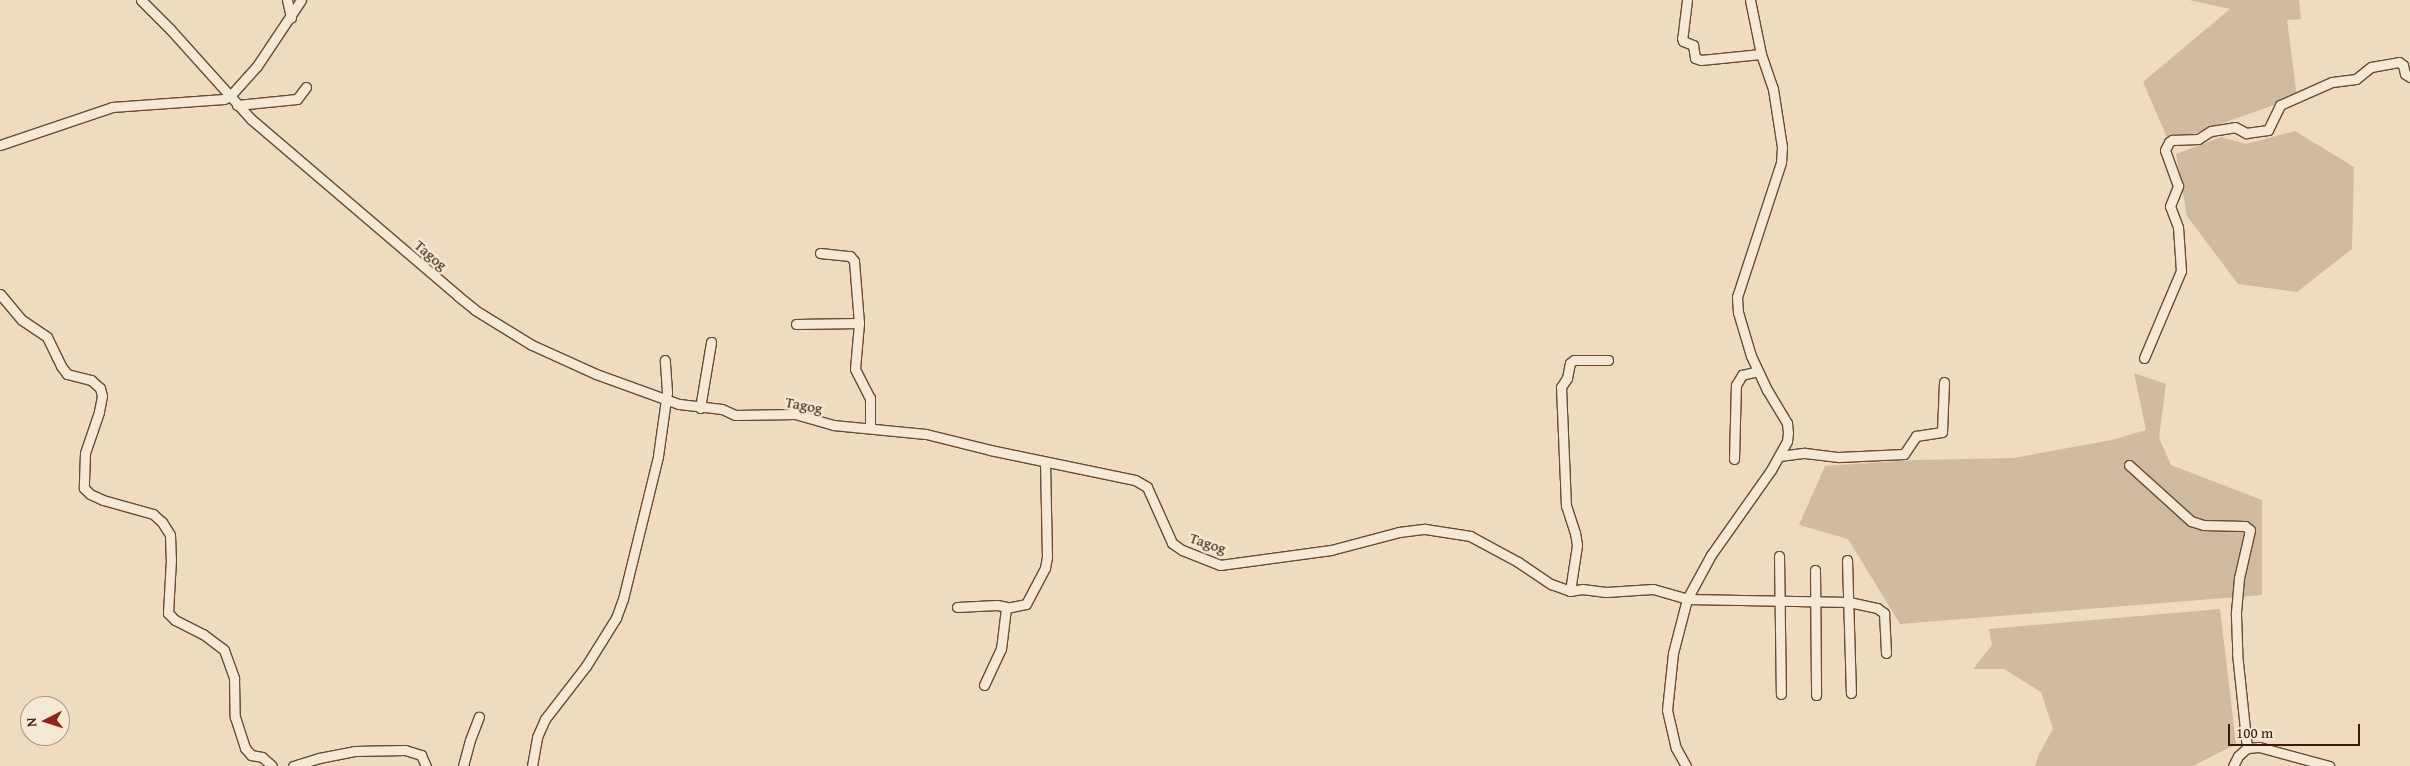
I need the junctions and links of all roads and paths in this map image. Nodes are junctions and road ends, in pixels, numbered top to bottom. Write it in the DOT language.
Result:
graph roads {
  1 [pos="141,0"];
  2 [pos="287,0"];
  3 [pos="302,0"];
  4 [pos="1686,0"];
  5 [pos="1750,0"];
  6 [pos="291,18"];
  7 [pos="1762,54"];
  8 [pos="2410,77"];
  9 [pos="306,88"];
  10 [pos="230,96"];
  11 [pos="237,105"];
  12 [pos="0,145"];
  13 [pos="820,254"];
  14 [pos="0,294"];
  15 [pos="859,323"];
  16 [pos="796,324"];
  17 [pos="711,342"];
  18 [pos="2144,358"];
  19 [pos="665,360"];
  20 [pos="1608,360"];
  21 [pos="1758,371"];
  22 [pos="1944,382"];
  23 [pos="666,400"];
  24 [pos="700,408"];
  25 [pos="870,428"];
  26 [pos="1779,456"];
  27 [pos="1734,459"];
  28 [pos="1045,462"];
  29 [pos="2129,465"];
  30 [pos="1779,556"];
  31 [pos="1847,560"];
  32 [pos="1815,570"];
  33 [pos="1570,591"];
  34 [pos="1687,599"];
  35 [pos="1780,602"];
  36 [pos="1849,602"];
  37 [pos="1816,603"];
  38 [pos="957,607"];
  39 [pos="1007,607"];
  40 [pos="1886,653"];
  41 [pos="984,685"];
  42 [pos="1851,693"];
  43 [pos="1781,694"];
  44 [pos="1816,695"];
  45 [pos="479,717"];
  46 [pos="2247,748"];
  47 [pos="272,766"];
  48 [pos="293,766"];
  49 [pos="426,766"];
  50 [pos="463,766"];
  51 [pos="532,766"];
  52 [pos="1686,766"];
  53 [pos="2233,766"];
  54 [pos="2329,766"];
  1 -- 10 [label="street, Tagog"];
  2 -- 6 [label="street"];
  3 -- 6 [label="street"];
  4 -- 7 [label="street"];
  5 -- 7 [label="street"];
  6 -- 10 [label="street"];
  7 -- 21 [label="street"];
  8 -- 18 [label="street"];
  9 -- 11 [label="street"];
  10 -- 11 [label="street, Tagog"];
  10 -- 12 [label="street"];
  11 -- 23 [label="street, Tagog"];
  13 -- 15 [label="street"];
  14 -- 47 [label="street"];
  15 -- 16 [label="street"];
  15 -- 25 [label="street"];
  17 -- 24 [label="street"];
  19 -- 23 [label="street"];
  20 -- 33 [label="street"];
  21 -- 26 [label="street"];
  21 -- 27 [label="street"];
  22 -- 26 [label="street"];
  23 -- 24 [label="street, Tagog"];
  23 -- 51 [label="street"];
  24 -- 25 [label="street, Tagog"];
  25 -- 28 [label="street, Tagog"];
  26 -- 34 [label="street"];
  28 -- 33 [label="street, Tagog"];
  28 -- 39 [label="street"];
  29 -- 46 [label="street"];
  30 -- 35 [label="street"];
  31 -- 36 [label="street"];
  32 -- 37 [label="street"];
  33 -- 34 [label="street"];
  34 -- 35 [label="street"];
  34 -- 52 [label="street"];
  35 -- 37 [label="street"];
  35 -- 43 [label="street"];
  36 -- 37 [label="street"];
  36 -- 40 [label="street"];
  36 -- 42 [label="street"];
  37 -- 44 [label="street"];
  38 -- 39 [label="street"];
  39 -- 41 [label="street"];
  45 -- 50 [label="street"];
  46 -- 53 [label="street"];
  46 -- 54 [label="street"];
  48 -- 49 [label="street"];
}
